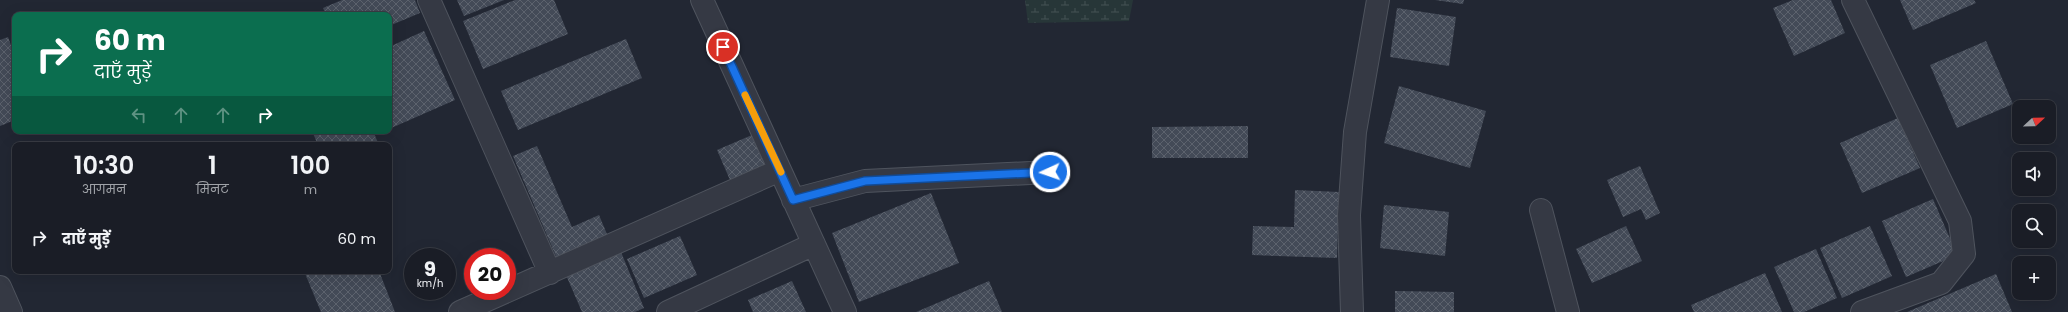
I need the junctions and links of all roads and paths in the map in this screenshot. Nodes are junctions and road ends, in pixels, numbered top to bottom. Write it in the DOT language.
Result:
graph roads {
  1 [pos="429,0"];
  2 [pos="702,0"];
  3 [pos="1378,0"];
  4 [pos="1853,0"];
  5 [pos="780,170"];
  6 [pos="1050,172"];
  7 [pos="793,200"];
  8 [pos="1541,210"];
  9 [pos="814,244"];
  10 [pos="550,273"];
  11 [pos="0,286"];
  12 [pos="502,303"];
  13 [pos="11,312"];
  14 [pos="460,312"];
  15 [pos="668,312"];
  16 [pos="845,312"];
  17 [pos="1352,312"];
  18 [pos="1568,312"];
  19 [pos="1862,312"];
  1 -- 10 [label="street"];
  2 -- 5 [label="street"];
  3 -- 17 [label="street"];
  4 -- 19 [label="street"];
  5 -- 7 [label="street"];
  5 -- 10 [label="street"];
  6 -- 7 [label="street"];
  7 -- 9 [label="street"];
  8 -- 18 [label="street"];
  9 -- 15 [label="street"];
  9 -- 16 [label="street"];
  10 -- 12 [label="street"];
  11 -- 13 [label="street"];
  12 -- 14 [label="street"];
}
